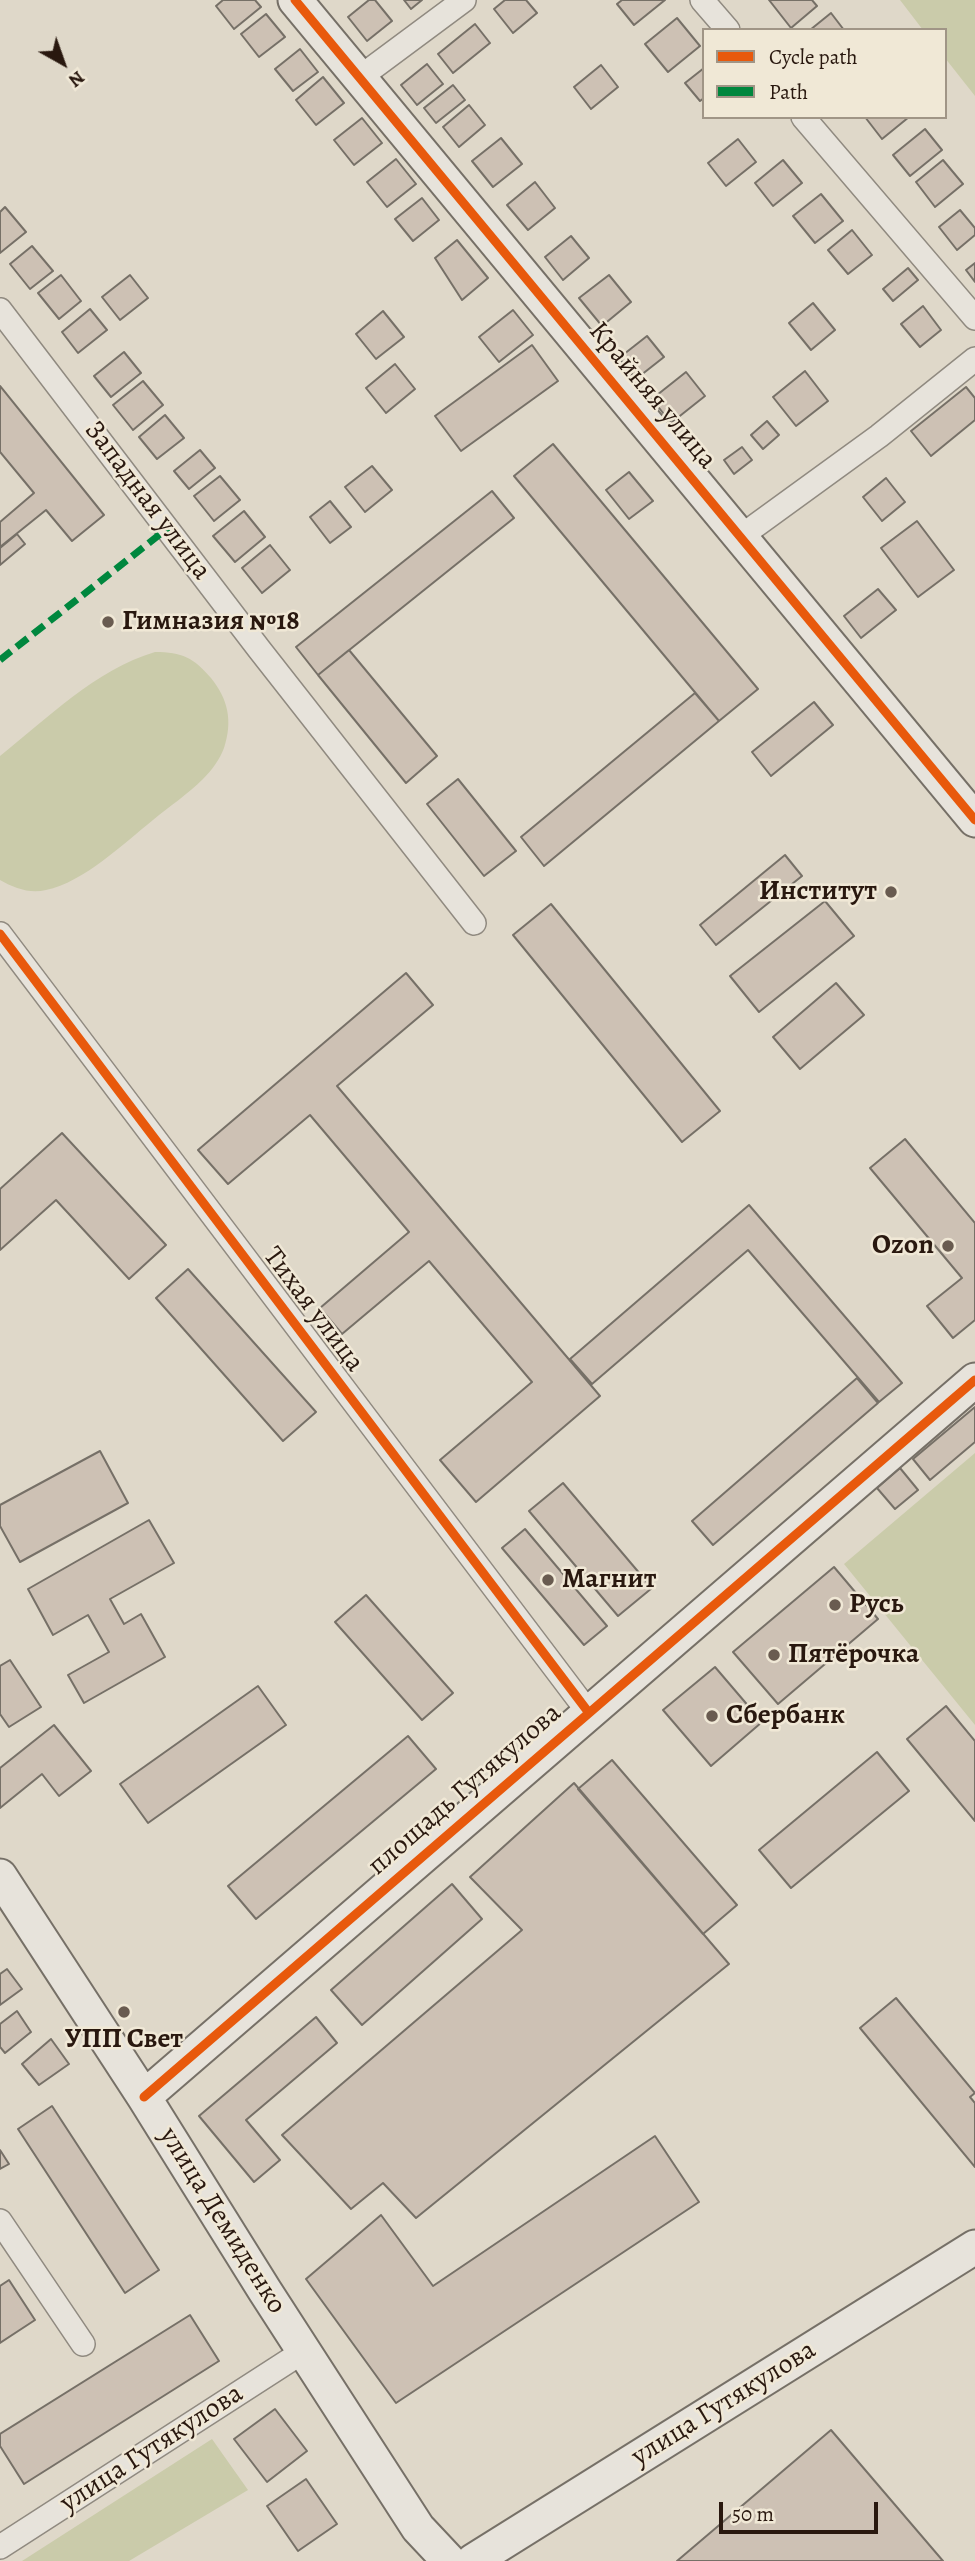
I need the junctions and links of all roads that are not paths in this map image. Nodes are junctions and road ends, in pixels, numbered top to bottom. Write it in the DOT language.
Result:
graph roads {
  1 [pos="295,0"];
  2 [pos="464,0"];
  3 [pos="702,0"];
  4 [pos="726,28"];
  5 [pos="359,78"];
  6 [pos="805,119"];
  7 [pos="0,310"];
  8 [pos="975,318"];
  9 [pos="975,359"];
  10 [pos="740,537"];
  11 [pos="975,820"];
  12 [pos="474,923"];
  13 [pos="0,934"];
  14 [pos="975,1380"];
  15 [pos="589,1713"];
  16 [pos="0,1876"];
  17 [pos="144,2097"];
  18 [pos="0,2221"];
  19 [pos="975,2247"];
  20 [pos="83,2344"];
  21 [pos="304,2351"];
  22 [pos="0,2547"];
  23 [pos="449,2561"];
  24 [pos="473,2561"];
  1 -- 5 [label="street, Крайняя улица"];
  2 -- 5 [label="street"];
  3 -- 4 [label="street"];
  5 -- 10 [label="street, Крайняя улица"];
  6 -- 8 [label="street"];
  7 -- 12 [label="street, Западная улица"];
  9 -- 10 [label="street"];
  10 -- 11 [label="street, Крайняя улица"];
  13 -- 15 [label="street, Тихая улица"];
  14 -- 15 [label="street, площадь Гутякулова"];
  15 -- 17 [label="street, площадь Гутякулова"];
  16 -- 17 [label="street, улица Демиденко"];
  17 -- 21 [label="street, улица Демиденко"];
  18 -- 20 [label="street"];
  19 -- 24 [label="street, улица Гутякулова"];
  21 -- 22 [label="street, улица Гутякулова"];
  21 -- 23 [label="street, улица Демиденко"];
}
